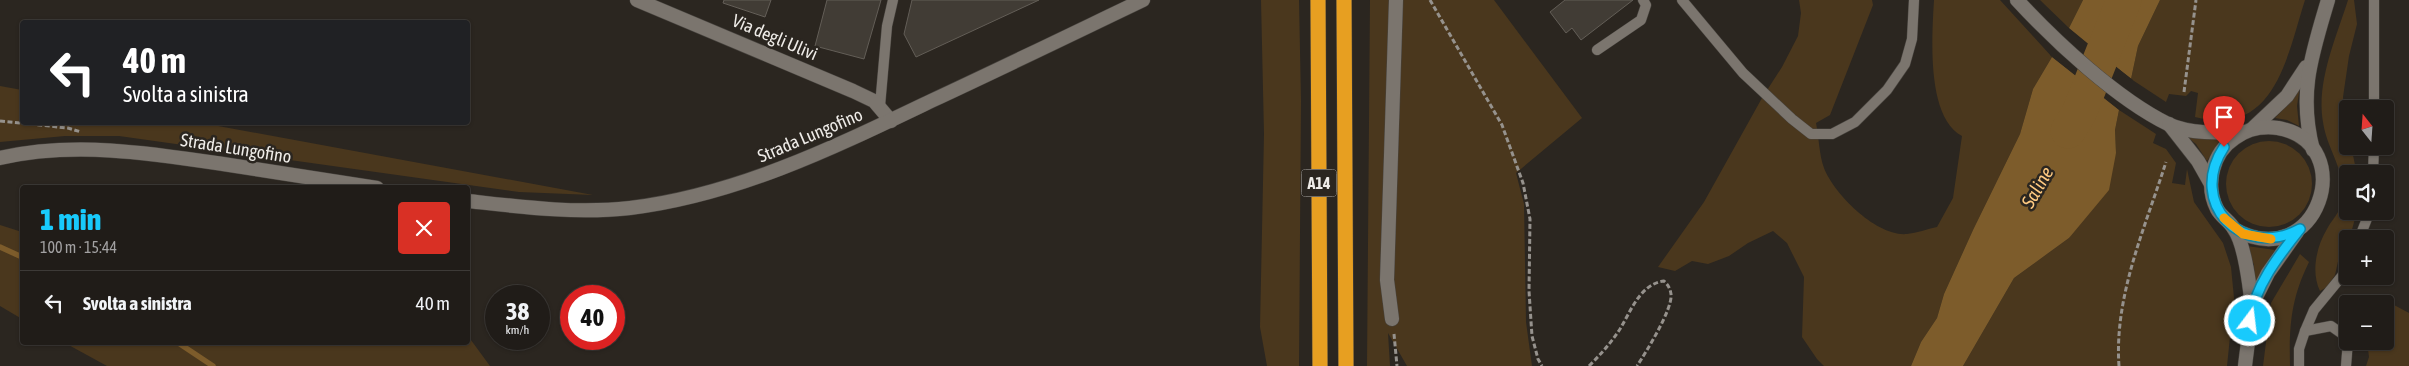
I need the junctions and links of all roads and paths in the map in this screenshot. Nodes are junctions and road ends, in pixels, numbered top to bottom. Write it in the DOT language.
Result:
graph roads {
  1 [pos="637,0"];
  2 [pos="893,0"];
  3 [pos="1143,0"];
  4 [pos="1318,0"];
  5 [pos="1344,0"];
  6 [pos="1396,0"];
  7 [pos="1430,0"];
  8 [pos="1643,0"];
  9 [pos="1682,0"];
  10 [pos="1914,0"];
  11 [pos="2017,0"];
  12 [pos="2196,0"];
  13 [pos="2328,0"];
  14 [pos="2374,0"];
  15 [pos="1597,50"];
  16 [pos="2312,56"];
  17 [pos="2184,92"];
  18 [pos="2374,100"];
  19 [pos="880,106"];
  20 [pos="0,121"];
  21 [pos="891,121"];
  22 [pos="20,123"];
  23 [pos="39,125"];
  24 [pos="2249,130"];
  25 [pos="2177,131"];
  26 [pos="86,134"];
  27 [pos="2313,150"];
  28 [pos="0,158"];
  29 [pos="2166,162"];
  30 [pos="2211,184"];
  31 [pos="357,185"];
  32 [pos="470,200"];
  33 [pos="2234,229"];
  34 [pos="2300,229"];
  35 [pos="2339,280"];
  36 [pos="2252,306"];
  37 [pos="1392,319"];
  38 [pos="2305,331"];
  39 [pos="2339,332"];
  40 [pos="2347,350"];
  41 [pos="1320,366"];
  42 [pos="1346,366"];
  43 [pos="1397,366"];
  44 [pos="1542,366"];
  45 [pos="1590,366"];
  46 [pos="1637,366"];
  47 [pos="2119,366"];
  48 [pos="2245,366"];
  49 [pos="2299,366"];
  50 [pos="2346,366"];
  1 -- 19 [label="street, Via degli Ulivi"];
  2 -- 19 [label="lane"];
  3 -- 21 [label="street, Strada Lungofino"];
  4 -- 41 [label="highway, A14"];
  5 -- 42 [label="highway, A14"];
  6 -- 37 [label="street"];
  7 -- 44 [label="path"];
  8 -- 15 [label="lane"];
  9 -- 10 [label="lane"];
  11 -- 25 [label="street"];
  12 -- 17 [label="path"];
  13 -- 16 [label="street"];
  14 -- 18 [label="lane"];
  16 -- 24 [label="street"];
  16 -- 27 [label="street"];
  19 -- 21 [label="street, Via degli Ulivi"];
  20 -- 22 [label="path"];
  21 -- 32 [label="street, Strada Lungofino"];
  23 -- 26 [label="path"];
  24 -- 25 [label="street"];
  24 -- 27 [label="street"];
  24 -- 30 [label="street"];
  25 -- 30 [label="street"];
  27 -- 34 [label="street"];
  28 -- 31 [label="street, Strada Lungofino"];
  29 -- 47 [label="path"];
  30 -- 33 [label="street"];
  33 -- 34 [label="street"];
  33 -- 36 [label="street"];
  34 -- 36 [label="street"];
  35 -- 38 [label="lane"];
  36 -- 48 [label="street"];
  37 -- 43 [label="path"];
  38 -- 39 [label="lane"];
  38 -- 49 [label="lane"];
  40 -- 50 [label="lane"];
  45 -- 46 [label="path"];
}
